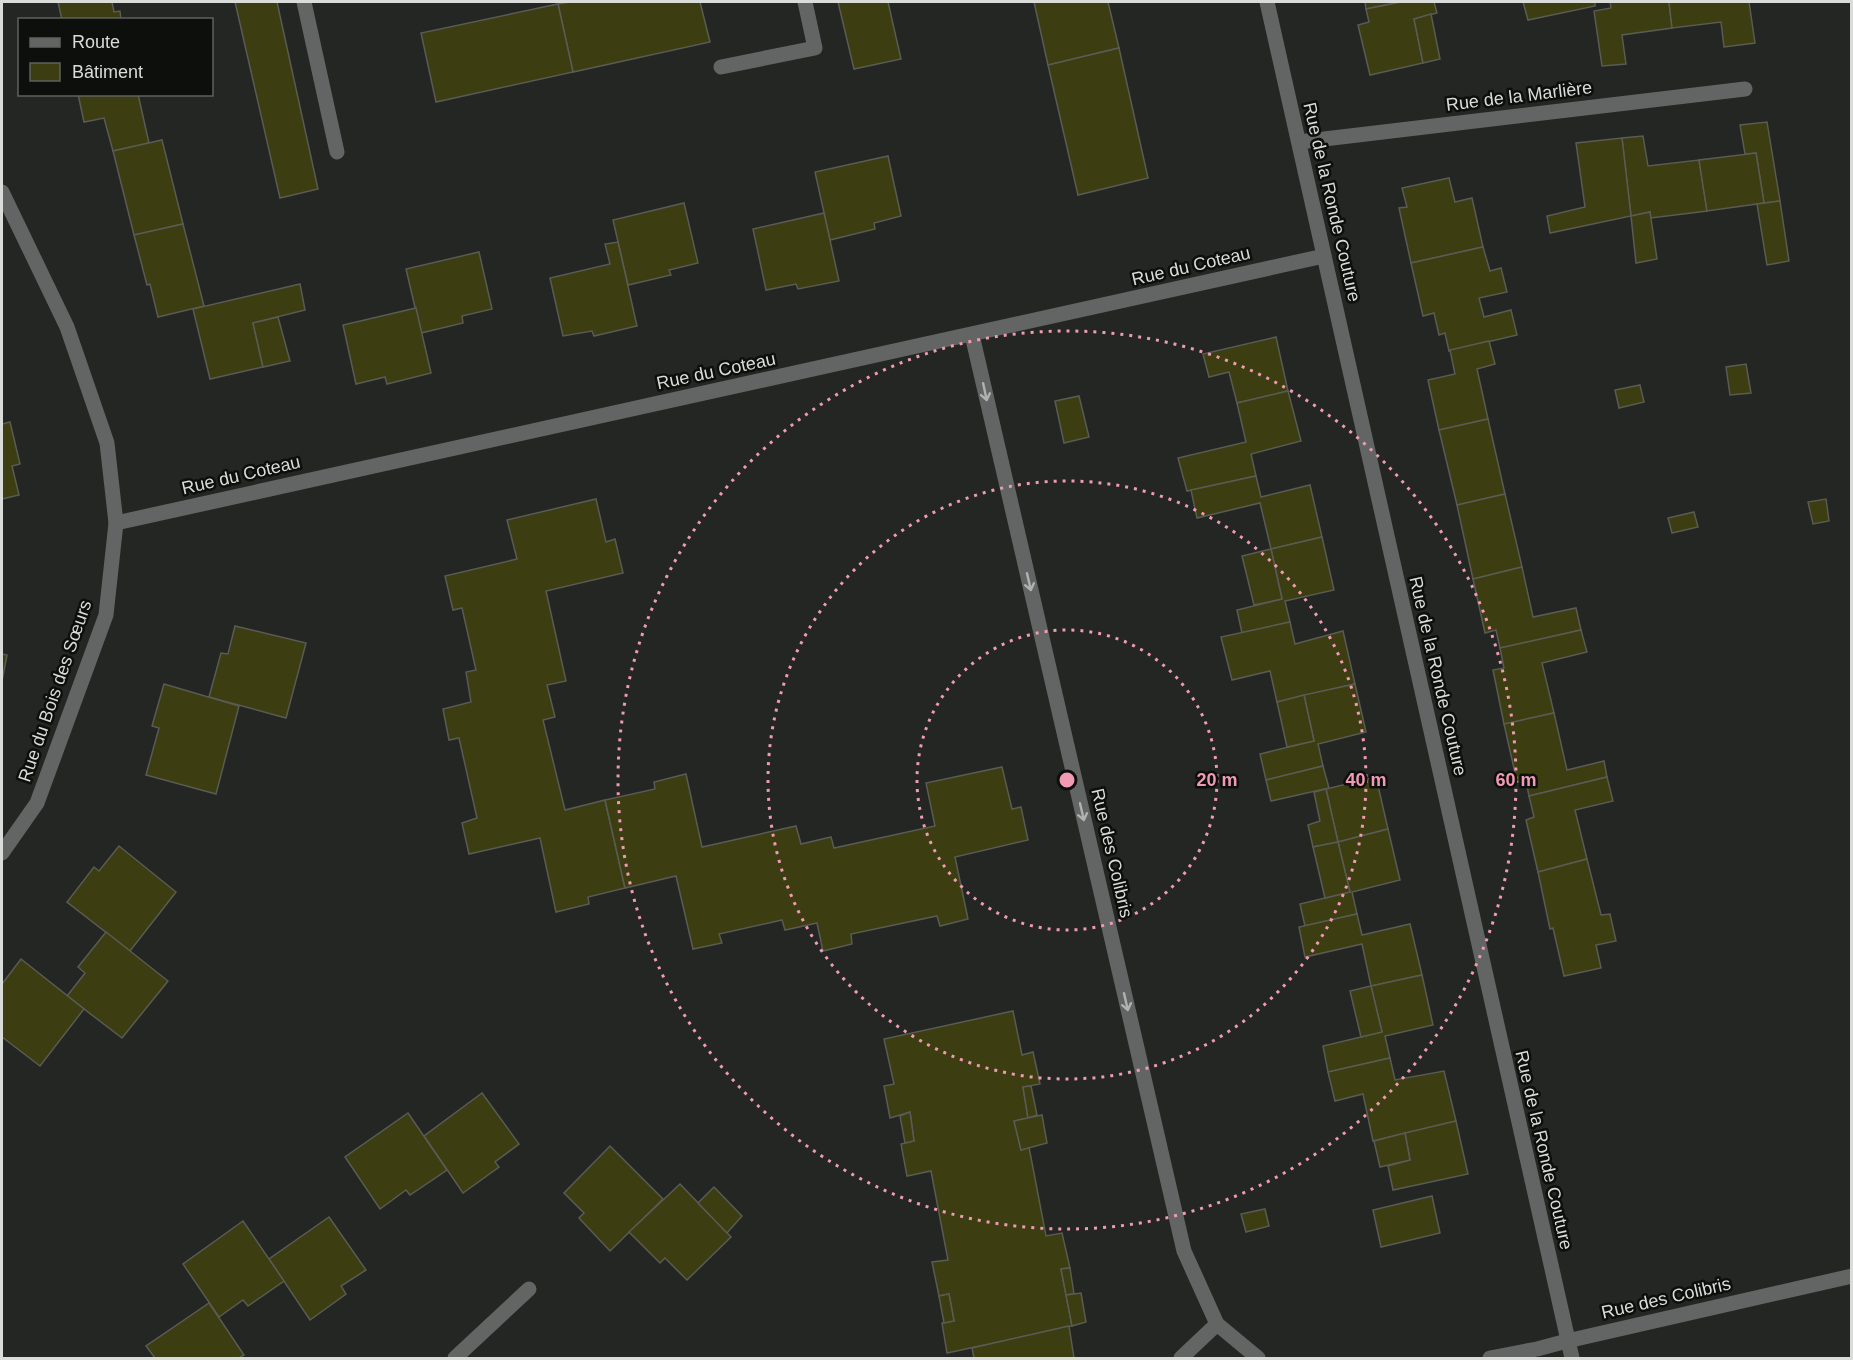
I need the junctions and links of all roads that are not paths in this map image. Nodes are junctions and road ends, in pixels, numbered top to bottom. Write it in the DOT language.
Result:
graph roads {
  1 [pos="304,2"];
  2 [pos="805,2"];
  3 [pos="1267,2"];
  4 [pos="721,67"];
  5 [pos="1745,89"];
  6 [pos="1299,142"];
  7 [pos="337,152"];
  8 [pos="2,192"];
  9 [pos="1324,256"];
  10 [pos="972,334"];
  11 [pos="116,523"];
  12 [pos="2,853"];
  13 [pos="1851,1276"];
  14 [pos="530,1289"];
  15 [pos="1217,1324"];
  16 [pos="1567,1341"];
  17 [pos="455,1359"];
  18 [pos="1181,1359"];
  19 [pos="1258,1359"];
  20 [pos="1490,1359"];
  21 [pos="1572,1359"];
  1 -- 7 [label="street"];
  2 -- 4 [label="street"];
  3 -- 6 [label="street, Rue de la Ronde Couture"];
  5 -- 6 [label="street, Rue de la Marlière"];
  6 -- 9 [label="street, Rue de la Ronde Couture"];
  8 -- 11 [label="street, Rue du Bois des Sœurs"];
  9 -- 10 [label="street, Rue du Coteau"];
  9 -- 16 [label="street, Rue de la Ronde Couture"];
  10 -- 11 [label="street, Rue du Coteau"];
  10 -- 15 [label="street, Rue des Colibris, one-way"];
  11 -- 12 [label="street, Rue du Bois des Sœurs"];
  13 -- 16 [label="street, Rue des Colibris"];
  14 -- 17 [label="street"];
  15 -- 18 [label="street"];
  15 -- 19 [label="street, Rue des Colibris"];
  16 -- 20 [label="street, Rue des Colibris"];
  16 -- 21 [label="street, Rue de la Ronde Couture"];
}
